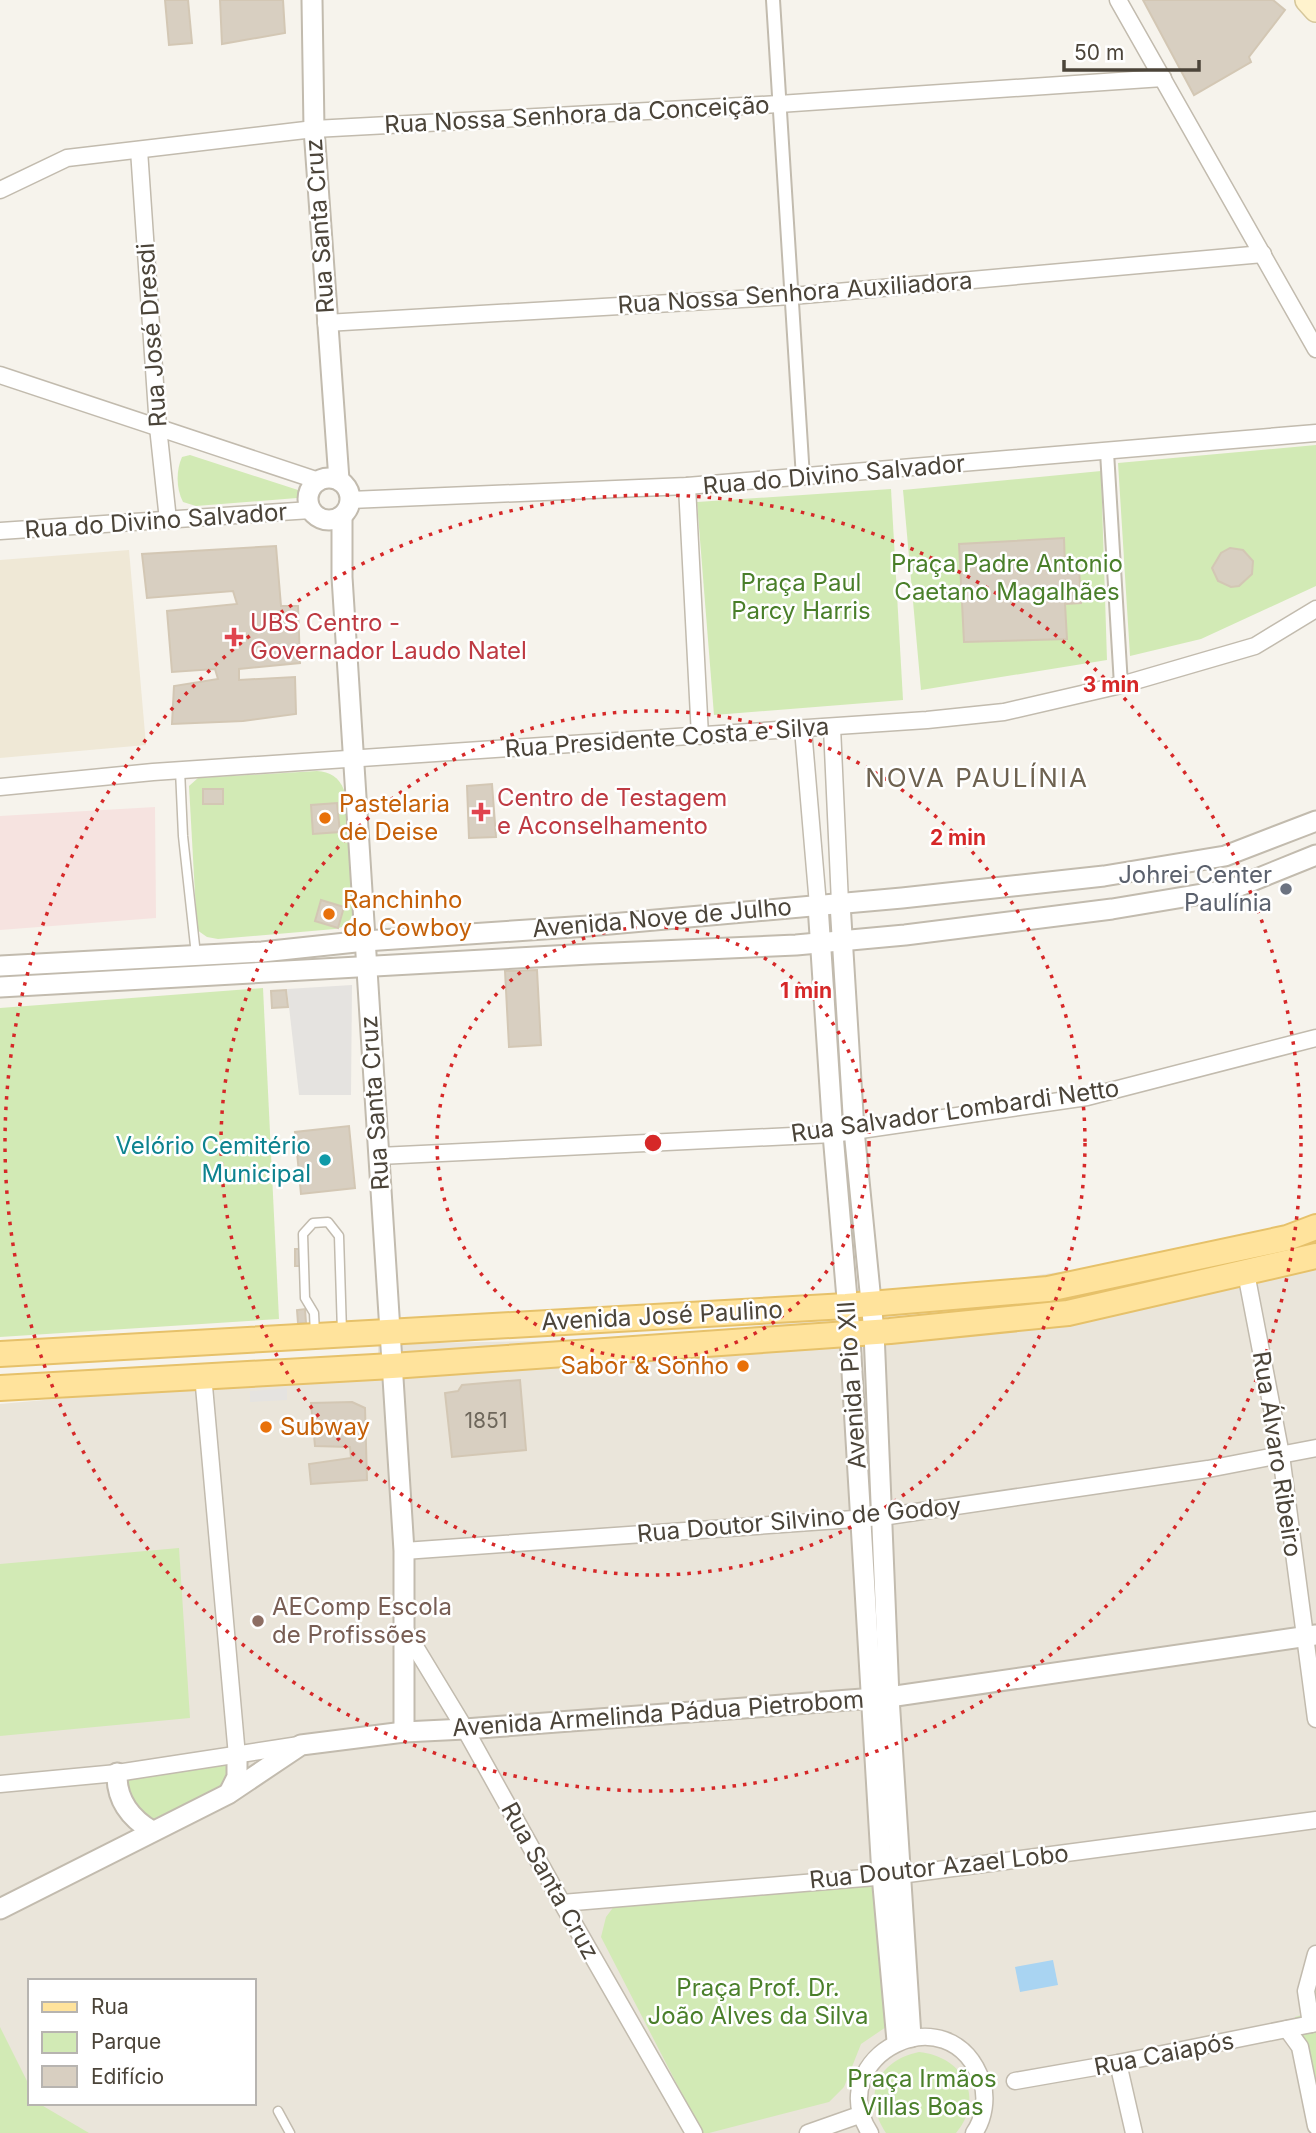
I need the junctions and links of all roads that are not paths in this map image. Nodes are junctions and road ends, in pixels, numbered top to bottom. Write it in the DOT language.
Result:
graph roads {
  1 [pos="312,0"];
  2 [pos="773,0"];
  3 [pos="1118,0"];
  4 [pos="1307,0"];
  5 [pos="1316,10"];
  6 [pos="1163,78"];
  7 [pos="779,104"];
  8 [pos="314,129"];
  9 [pos="139,150"];
  10 [pos="0,190"];
  11 [pos="1263,254"];
  12 [pos="792,296"];
  13 [pos="326,323"];
  14 [pos="1316,349"];
  15 [pos="0,375"];
  16 [pos="158,427"];
  17 [pos="1316,433"];
  18 [pos="1107,452"];
  19 [pos="803,478"];
  20 [pos="327,480"];
  21 [pos="688,486"];
  22 [pos="332,512"];
  23 [pos="168,520"];
  24 [pos="0,531"];
  25 [pos="1316,609"];
  26 [pos="1121,685"];
  27 [pos="832,727"];
  28 [pos="803,729"];
  29 [pos="700,736"];
  30 [pos="354,758"];
  31 [pos="180,770"];
  32 [pos="0,787"];
  33 [pos="1316,821"];
  34 [pos="1316,855"];
  35 [pos="841,903"];
  36 [pos="818,905"];
  37 [pos="365,941"];
  38 [pos="843,941"];
  39 [pos="821,943"];
  40 [pos="196,955"];
  41 [pos="0,966"];
  42 [pos="367,966"];
  43 [pos="0,987"];
  44 [pos="1316,1038"];
  45 [pos="854,1129"];
  46 [pos="833,1134"];
  47 [pos="379,1156"];
  48 [pos="1316,1227"];
  49 [pos="864,1234"];
  50 [pos="842,1236"];
  51 [pos="1316,1256"];
  52 [pos="1246,1273"];
  53 [pos="872,1304"];
  54 [pos="846,1306"];
  55 [pos="390,1333"];
  56 [pos="862,1333"];
  57 [pos="342,1335"];
  58 [pos="315,1336"];
  59 [pos="0,1354"];
  60 [pos="393,1366"];
  61 [pos="203,1375"];
  62 [pos="0,1388"];
  63 [pos="1316,1448"];
  64 [pos="1281,1455"];
  65 [pos="882,1517"];
  66 [pos="860,1518"];
  67 [pos="404,1551"];
  68 [pos="405,1630"];
  69 [pos="1310,1636"];
  70 [pos="881,1697"];
  71 [pos="1316,1719"];
  72 [pos="465,1729"];
  73 [pos="404,1732"];
  74 [pos="301,1745"];
  75 [pos="237,1756"];
  76 [pos="117,1773"];
  77 [pos="0,1784"];
  78 [pos="228,1794"];
  79 [pos="1316,1820"];
  80 [pos="152,1831"];
  81 [pos="891,1875"];
  82 [pos="562,1903"];
  83 [pos="0,1909"];
  84 [pos="1316,1954"];
  85 [pos="1314,2023"];
  86 [pos="1287,2029"];
  87 [pos="904,2039"];
  88 [pos="1118,2063"];
  89 [pos="1015,2081"];
  90 [pos="278,2111"];
  91 [pos="862,2114"];
  92 [pos="1316,2126"];
  93 [pos="290,2133"];
  94 [pos="694,2133"];
  95 [pos="808,2133"];
  96 [pos="870,2133"];
  97 [pos="974,2133"];
  98 [pos="1135,2133"];
  1 -- 8 [label="street, Rua Santa Cruz"];
  2 -- 7 [label="street"];
  3 -- 6 [label="street"];
  4 -- 5 [label="main road"];
  6 -- 7 [label="street, Rua Nossa Senhora da Conceição"];
  6 -- 11 [label="street"];
  7 -- 8 [label="street, Rua Nossa Senhora da Conceição"];
  7 -- 12 [label="street"];
  8 -- 9 [label="street, Rua Nossa Senhora da Conceição"];
  8 -- 13 [label="street, Rua Santa Cruz"];
  9 -- 10 [label="street, Rua Nossa Senhora da Conceição"];
  9 -- 16 [label="street, Rua José Dresdi"];
  11 -- 12 [label="street, Rua Nossa Senhora Auxiliadora"];
  11 -- 14 [label="street"];
  12 -- 13 [label="street, Rua Nossa Senhora Auxiliadora"];
  12 -- 19 [label="street"];
  13 -- 20 [label="street, Rua Santa Cruz"];
  15 -- 16 [label="street"];
  16 -- 20 [label="street"];
  16 -- 23 [label="street, Rua José Dresdi"];
  17 -- 18 [label="street, Rua do Divino Salvador"];
  18 -- 19 [label="street, Rua do Divino Salvador"];
  18 -- 26 [label="street"];
  19 -- 21 [label="street, Rua do Divino Salvador"];
  20 -- 22 [label="street, Rua Santa Cruz"];
  20 -- 22 [label="street, Rua Santa Cruz"];
  21 -- 22 [label="street, Rua do Divino Salvador"];
  21 -- 29 [label="street"];
  22 -- 23 [label="street, Rua do Divino Salvador"];
  22 -- 30 [label="street, Rua Santa Cruz"];
  23 -- 24 [label="street, Rua do Divino Salvador"];
  25 -- 26 [label="street, Rua Presidente Costa e Silva"];
  26 -- 27 [label="street, Rua Presidente Costa e Silva"];
  27 -- 28 [label="street, Rua Presidente Costa e Silva"];
  27 -- 35 [label="street, Avenida Pio XII"];
  28 -- 29 [label="street, Rua Presidente Costa e Silva"];
  28 -- 36 [label="street, Avenida Pio XII"];
  29 -- 30 [label="street, Rua Presidente Costa e Silva"];
  30 -- 31 [label="street, Rua Presidente Costa e Silva"];
  30 -- 37 [label="street, Rua Santa Cruz"];
  31 -- 32 [label="street, Rua Presidente Costa e Silva"];
  31 -- 40 [label="lane"];
  33 -- 35 [label="street, Avenida Nove de Julho"];
  34 -- 38 [label="street, Avenida Nove de Julho"];
  35 -- 36 [label="street, Avenida Nove de Julho"];
  35 -- 38 [label="street, Avenida Pio XII"];
  36 -- 37 [label="street, Avenida Nove de Julho"];
  36 -- 39 [label="street, Avenida Pio XII"];
  37 -- 40 [label="street, Avenida Nove de Julho"];
  37 -- 42 [label="street, Rua Santa Cruz"];
  38 -- 39 [label="street, Avenida Nove de Julho"];
  38 -- 45 [label="street, Avenida Pio XII"];
  39 -- 42 [label="street, Avenida Nove de Julho"];
  39 -- 46 [label="street, Avenida Pio XII"];
  40 -- 41 [label="street, Avenida Nove de Julho"];
  42 -- 43 [label="street, Avenida Nove de Julho"];
  42 -- 47 [label="street, Rua Santa Cruz"];
  44 -- 45 [label="street, Rua Salvador Lombardi Netto"];
  45 -- 46 [label="street, Rua Salvador Lombardi Netto"];
  45 -- 49 [label="street, Avenida Pio XII"];
  46 -- 47 [label="street, Rua Salvador Lombardi Netto"];
  46 -- 50 [label="street, Avenida Pio XII"];
  47 -- 55 [label="street, Rua Santa Cruz"];
  48 -- 53 [label="main road, Avenida José Paulino"];
  49 -- 50 [label="street"];
  49 -- 53 [label="street, Avenida Pio XII"];
  50 -- 54 [label="street, Avenida Pio XII"];
  51 -- 52 [label="main road, Avenida José Paulino"];
  52 -- 56 [label="main road, Avenida José Paulino"];
  52 -- 64 [label="street, Rua Álvaro Ribeiro"];
  53 -- 54 [label="main road, Avenida José Paulino"];
  53 -- 56 [label="street, Avenida Pio XII"];
  54 -- 55 [label="main road, Avenida José Paulino"];
  54 -- 56 [label="street, Avenida Pio XII"];
  55 -- 57 [label="main road, Avenida José Paulino"];
  55 -- 60 [label="street, Rua Santa Cruz"];
  56 -- 60 [label="main road, Avenida José Paulino"];
  56 -- 65 [label="street, Avenida Pio XII"];
  56 -- 66 [label="street, Avenida Pio XII"];
  57 -- 58 [label="main road, Avenida José Paulino"];
  57 -- 58 [label="lane"];
  58 -- 59 [label="main road, Avenida José Paulino"];
  60 -- 61 [label="main road, Avenida José Paulino"];
  60 -- 67 [label="street, Rua Santa Cruz"];
  61 -- 62 [label="main road, Avenida José Paulino"];
  61 -- 75 [label="street"];
  63 -- 64 [label="street, Rua Doutor Silvino de Godoy"];
  64 -- 65 [label="street, Rua Doutor Silvino de Godoy"];
  64 -- 69 [label="street, Rua Álvaro Ribeiro"];
  65 -- 66 [label="street, Rua Doutor Silvino de Godoy"];
  65 -- 70 [label="street, Avenida Pio XII"];
  66 -- 67 [label="street, Rua Doutor Silvino de Godoy"];
  66 -- 70 [label="street, Avenida Pio XII"];
  67 -- 68 [label="street, Rua Santa Cruz"];
  68 -- 72 [label="street, Rua Santa Cruz"];
  68 -- 73 [label="street, Rua Santa Cruz"];
  69 -- 70 [label="street, Avenida Armelinda Pádua Pietrobom"];
  69 -- 71 [label="street, Rua Álvaro Ribeiro"];
  70 -- 72 [label="street, Avenida Armelinda Pádua Pietrobom"];
  70 -- 81 [label="street, Avenida Pio XII"];
  72 -- 73 [label="street, Avenida Armelinda Pádua Pietrobom"];
  72 -- 82 [label="street, Rua Santa Cruz"];
  73 -- 74 [label="street, Avenida Armelinda Pádua Pietrobom"];
  74 -- 75 [label="street, Avenida Armelinda Pádua Pietrobom"];
  74 -- 78 [label="street"];
  75 -- 76 [label="street, Avenida Armelinda Pádua Pietrobom"];
  75 -- 78 [label="street"];
  76 -- 77 [label="street, Avenida Armelinda Pádua Pietrobom"];
  76 -- 80 [label="street"];
  78 -- 80 [label="street"];
  79 -- 81 [label="street, Rua Doutor Azael Lobo"];
  80 -- 83 [label="street"];
  81 -- 82 [label="street, Rua Doutor Azael Lobo"];
  81 -- 87 [label="street, Avenida Pio XII"];
  82 -- 94 [label="street, Rua Santa Cruz"];
  84 -- 85 [label="street"];
  85 -- 86 [label="street, Rua Caiapós"];
  86 -- 88 [label="street, Rua Caiapós"];
  86 -- 92 [label="street"];
  87 -- 91 [label="street"];
  87 -- 97 [label="street"];
  88 -- 89 [label="street, Rua Caiapós"];
  88 -- 98 [label="street"];
  90 -- 93 [label="lane"];
  91 -- 95 [label="street"];
  91 -- 96 [label="street"];
}
